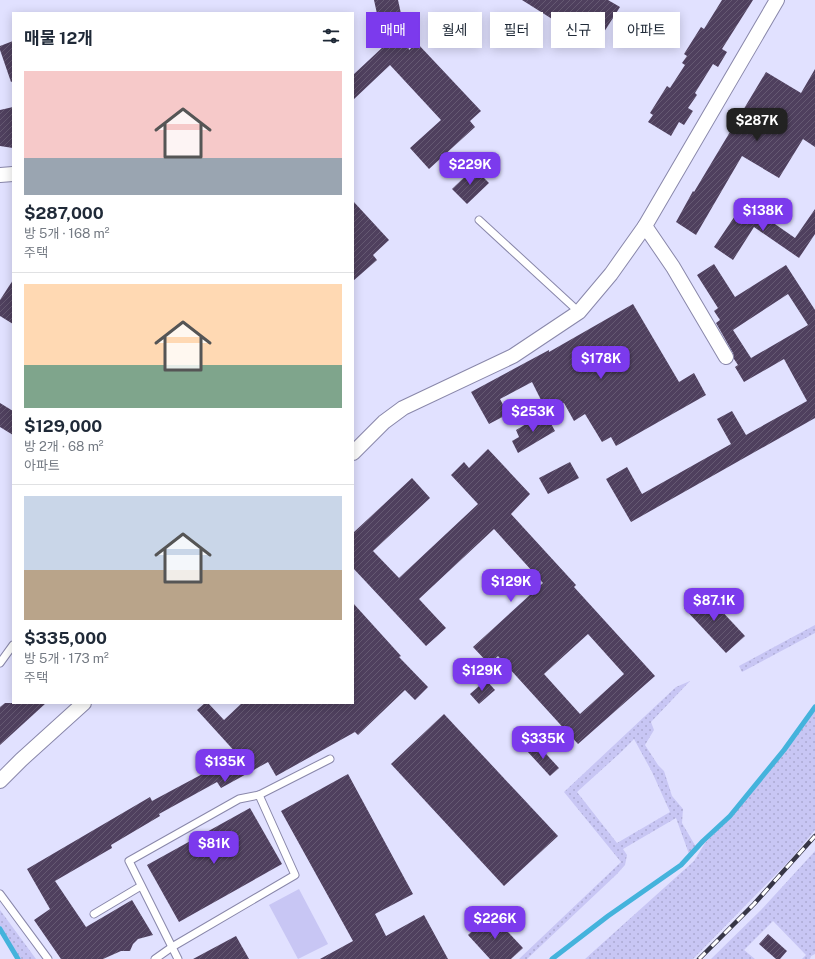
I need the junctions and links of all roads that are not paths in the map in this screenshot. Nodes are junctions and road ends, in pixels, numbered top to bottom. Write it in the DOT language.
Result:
graph roads {
  1 [pos="777,0"];
  2 [pos="12,174"];
  3 [pos="0,175"];
  4 [pos="479,220"];
  5 [pos="645,226"];
  6 [pos="580,312"];
  7 [pos="726,357"];
  8 [pos="354,452"];
  9 [pos="12,646"];
  10 [pos="0,663"];
  11 [pos="83,704"];
  12 [pos="330,760"];
  13 [pos="0,781"];
  14 [pos="259,794"];
  15 [pos="141,886"];
  16 [pos="0,894"];
  17 [pos="94,914"];
  18 [pos="172,947"];
  19 [pos="48,959"];
  20 [pos="155,959"];
  21 [pos="178,959"];
  1 -- 5 [label="street"];
  2 -- 3 [label="street"];
  4 -- 6 [label="lane"];
  5 -- 6 [label="street"];
  5 -- 7 [label="street"];
  6 -- 8 [label="street"];
  9 -- 10 [label="lane"];
  11 -- 13 [label="street"];
  12 -- 14 [label="lane"];
  14 -- 15 [label="lane"];
  14 -- 18 [label="lane"];
  15 -- 17 [label="lane"];
  15 -- 18 [label="lane"];
  16 -- 19 [label="lane"];
  18 -- 20 [label="lane"];
  18 -- 21 [label="lane"];
}
